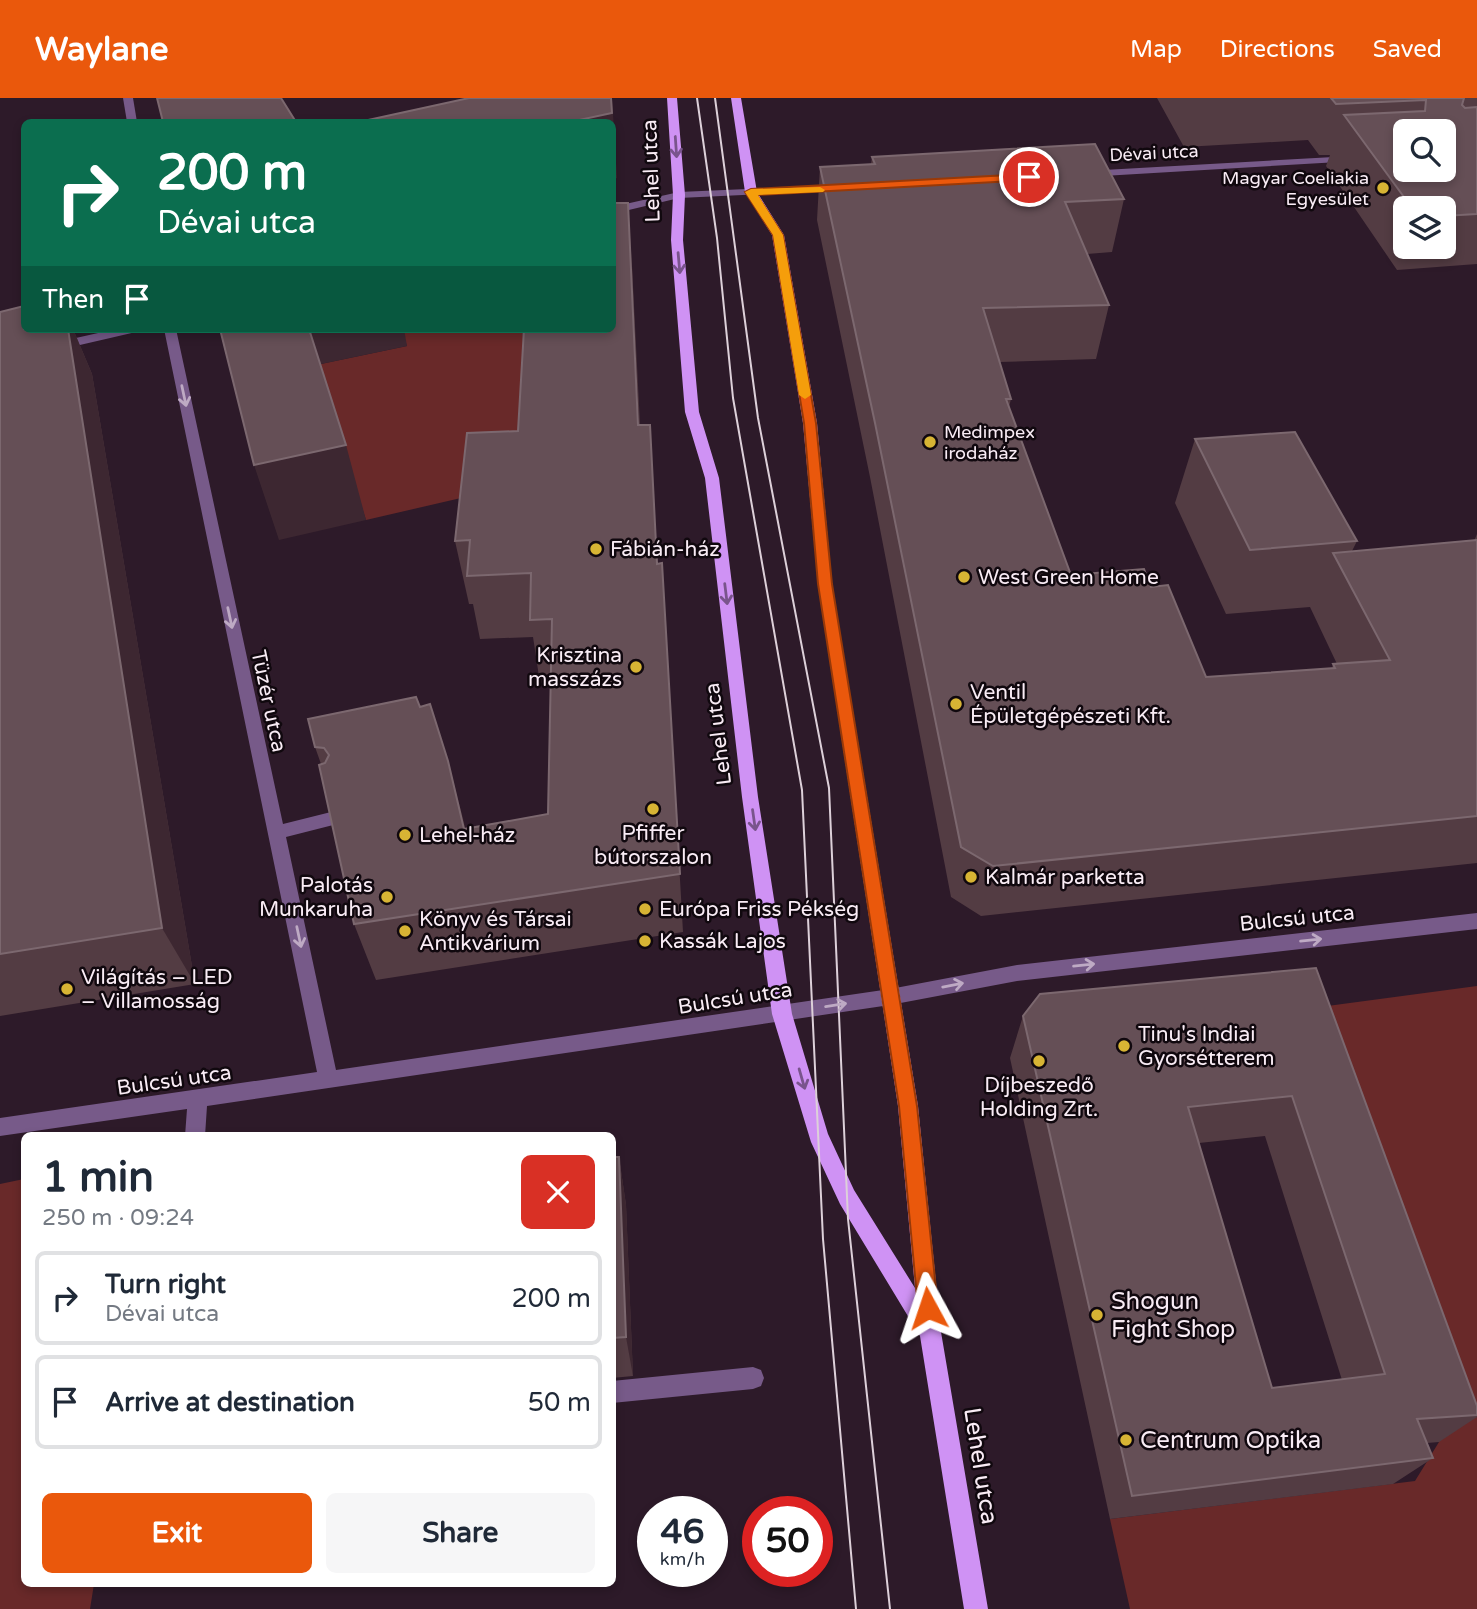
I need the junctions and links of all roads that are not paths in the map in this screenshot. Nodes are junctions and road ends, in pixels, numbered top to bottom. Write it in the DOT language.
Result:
graph roads {
  1 [pos="128,98"];
  2 [pos="672,98"];
  3 [pos="736,98"];
  4 [pos="132,119"];
  5 [pos="1364,158"];
  6 [pos="1075,175"];
  7 [pos="855,188"];
  8 [pos="751,192"];
  9 [pos="679,195"];
  10 [pos="616,210"];
  11 [pos="115,333"];
  12 [pos="171,333"];
  13 [pos="39,351"];
  14 [pos="339,817"];
  15 [pos="276,833"];
  16 [pos="1477,921"];
  17 [pos="890,997"];
  18 [pos="782,1014"];
  19 [pos="329,1082"];
  20 [pos="198,1100"];
  21 [pos="0,1127"];
  22 [pos="195,1132"];
  23 [pos="930,1332"];
  24 [pos="753,1378"];
  25 [pos="616,1392"];
  26 [pos="976,1609"];
  1 -- 4 [label="street"];
  2 -- 9 [label="main road, Lehel utca, one-way"];
  3 -- 8 [label="main road, Lehel utca"];
  5 -- 6 [label="street, Dévai utca"];
  7 -- 8 [label="street"];
  8 -- 9 [label="street"];
  8 -- 17 [label="main road, Lehel utca"];
  9 -- 10 [label="street"];
  9 -- 18 [label="main road, Lehel utca, one-way"];
  11 -- 13 [label="street"];
  12 -- 15 [label="street, Tüzér utca, one-way"];
  14 -- 15 [label="street"];
  15 -- 19 [label="street, Tüzér utca, one-way"];
  17 -- 16 [label="street, Bulcsú utca, one-way"];
  18 -- 17 [label="street, Bulcsú utca, one-way"];
  17 -- 23 [label="main road, Lehel utca"];
  18 -- 19 [label="street, Bulcsú utca"];
  18 -- 23 [label="main road, Lehel utca, one-way"];
  19 -- 20 [label="street, Bulcsú utca"];
  20 -- 21 [label="street, Bulcsú utca"];
  20 -- 22 [label="street"];
  23 -- 26 [label="main road, Lehel utca"];
  24 -- 25 [label="street"];
}
